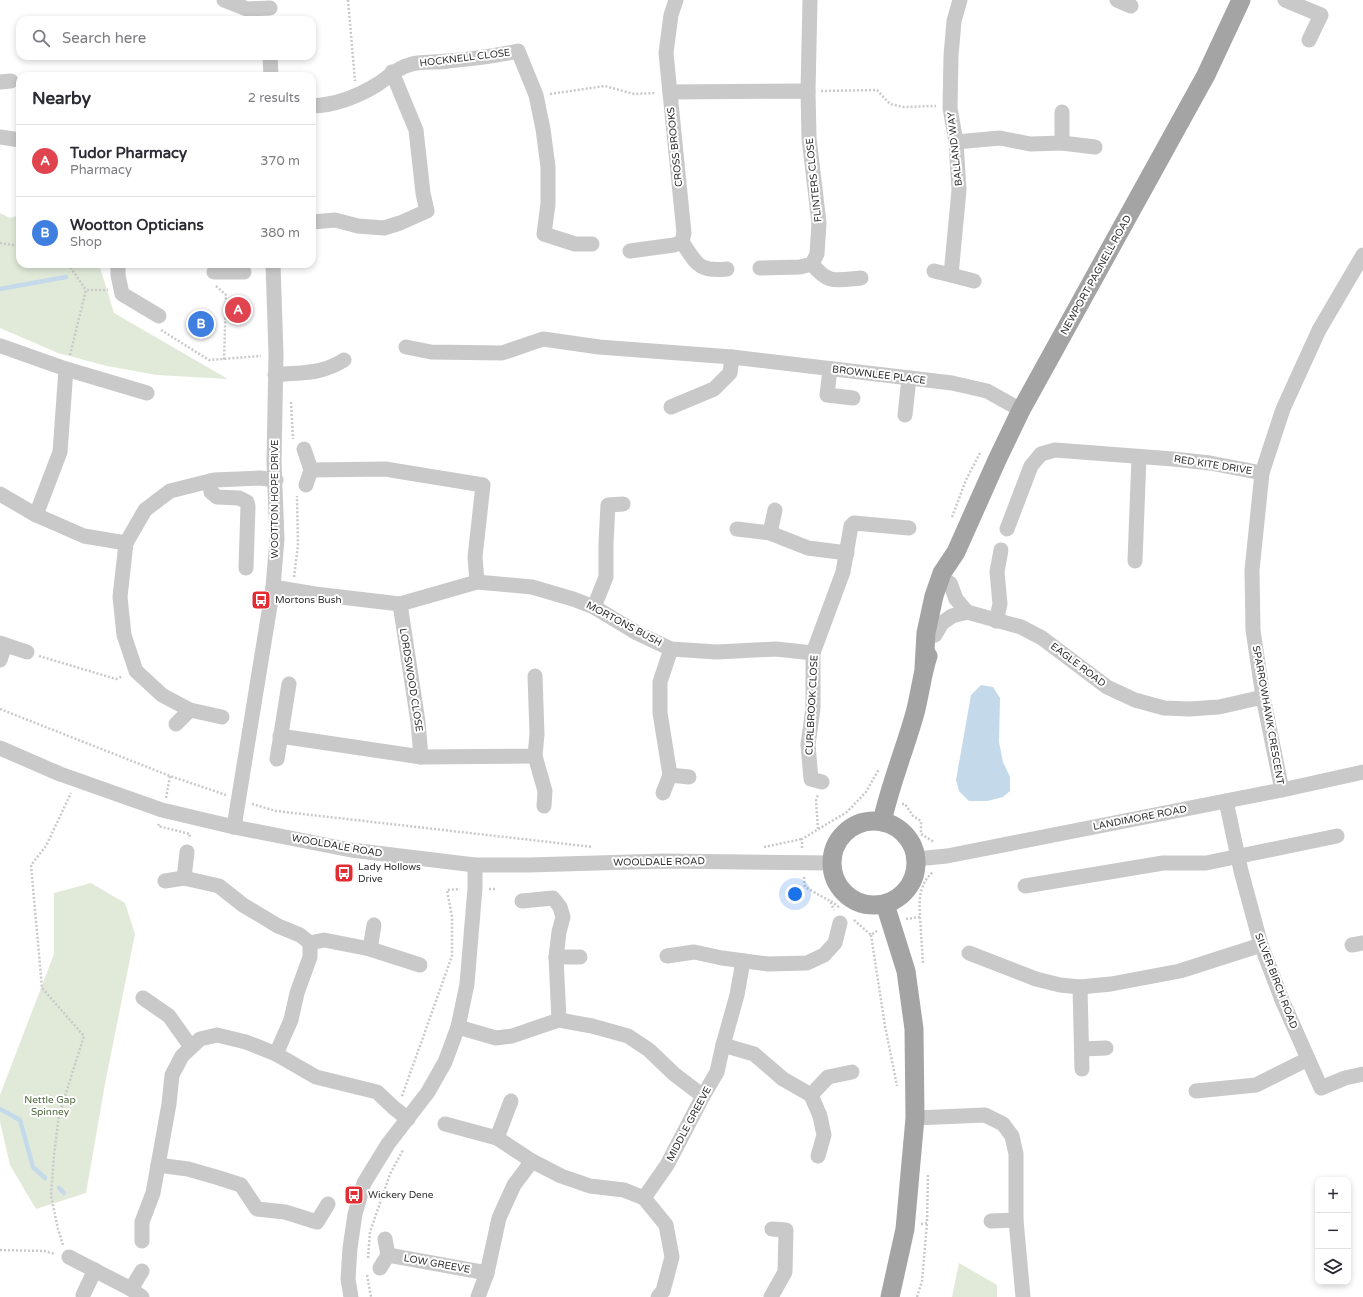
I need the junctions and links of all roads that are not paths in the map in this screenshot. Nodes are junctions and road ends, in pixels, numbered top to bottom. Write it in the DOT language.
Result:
graph roads {
  1 [pos="224,0"];
  2 [pos="676,0"];
  3 [pos="810,0"];
  4 [pos="960,0"];
  5 [pos="1117,0"];
  6 [pos="1241,0"];
  7 [pos="1285,0"];
  8 [pos="1131,6"];
  9 [pos="270,9"];
  10 [pos="1309,40"];
  11 [pos="270,60"];
  12 [pos="271,72"];
  13 [pos="392,72"];
  14 [pos="808,91"];
  15 [pos="670,92"];
  16 [pos="316,106"];
  17 [pos="1062,112"];
  18 [pos="0,137"];
  19 [pos="16,139"];
  20 [pos="956,142"];
  21 [pos="1062,143"];
  22 [pos="1095,147"];
  23 [pos="316,222"];
  24 [pos="682,242"];
  25 [pos="592,244"];
  26 [pos="630,251"];
  27 [pos="1363,255"];
  28 [pos="812,264"];
  29 [pos="118,268"];
  30 [pos="273,268"];
  31 [pos="760,268"];
  32 [pos="727,269"];
  33 [pos="934,271"];
  34 [pos="244,272"];
  35 [pos="214,274"];
  36 [pos="951,276"];
  37 [pos="861,278"];
  38 [pos="974,281"];
  39 [pos="157,322"];
  40 [pos="1,346"];
  41 [pos="406,347"];
  42 [pos="732,357"];
  43 [pos="344,360"];
  44 [pos="66,369"];
  45 [pos="830,369"];
  46 [pos="282,374"];
  47 [pos="909,378"];
  48 [pos="146,393"];
  49 [pos="853,398"];
  50 [pos="671,407"];
  51 [pos="1021,410"];
  52 [pos="905,415"];
  53 [pos="299,446"];
  54 [pos="1139,457"];
  55 [pos="311,470"];
  56 [pos="1262,474"];
  57 [pos="276,480"];
  58 [pos="210,481"];
  59 [pos="301,488"];
  60 [pos="0,494"];
  61 [pos="624,504"];
  62 [pos="775,510"];
  63 [pos="36,515"];
  64 [pos="909,528"];
  65 [pos="737,529"];
  66 [pos="1007,529"];
  67 [pos="770,533"];
  68 [pos="126,543"];
  69 [pos="1001,550"];
  70 [pos="956,552"];
  71 [pos="847,553"];
  72 [pos="1135,561"];
  73 [pos="246,568"];
  74 [pos="477,582"];
  75 [pos="950,582"];
  76 [pos="273,587"];
  77 [pos="400,604"];
  78 [pos="594,607"];
  79 [pos="967,612"];
  80 [pos="996,621"];
  81 [pos="935,635"];
  82 [pos="3,644"];
  83 [pos="671,649"];
  84 [pos="27,652"];
  85 [pos="813,653"];
  86 [pos="0,660"];
  87 [pos="924,668"];
  88 [pos="535,676"];
  89 [pos="289,684"];
  90 [pos="1263,697"];
  91 [pos="190,710"];
  92 [pos="222,717"];
  93 [pos="176,724"];
  94 [pos="280,736"];
  95 [pos="0,748"];
  96 [pos="535,756"];
  97 [pos="421,757"];
  98 [pos="277,759"];
  99 [pos="1363,772"];
  100 [pos="670,775"];
  101 [pos="689,777"];
  102 [pos="822,782"];
  103 [pos="1282,790"];
  104 [pos="663,793"];
  105 [pos="1226,801"];
  106 [pos="544,806"];
  107 [pos="882,822"];
  108 [pos="234,826"];
  109 [pos="1338,836"];
  110 [pos="187,852"];
  111 [pos="1238,857"];
  112 [pos="925,858"];
  113 [pos="831,863"];
  114 [pos="475,865"];
  115 [pos="184,878"];
  116 [pos="165,880"];
  117 [pos="1024,886"];
  118 [pos="522,901"];
  119 [pos="888,912"];
  120 [pos="843,916"];
  121 [pos="374,925"];
  122 [pos="310,943"];
  123 [pos="1261,946"];
  124 [pos="370,949"];
  125 [pos="969,953"];
  126 [pos="667,956"];
  127 [pos="556,957"];
  128 [pos="580,957"];
  129 [pos="743,960"];
  130 [pos="420,965"];
  131 [pos="1080,987"];
  132 [pos="143,998"];
  133 [pos="560,1020"];
  134 [pos="458,1027"];
  135 [pos="723,1045"];
  136 [pos="191,1047"];
  137 [pos="1106,1048"];
  138 [pos="1082,1049"];
  139 [pos="276,1054"];
  140 [pos="1308,1059"];
  141 [pos="1082,1069"];
  142 [pos="852,1072"];
  143 [pos="1363,1074"];
  144 [pos="1196,1091"];
  145 [pos="811,1095"];
  146 [pos="703,1096"];
  147 [pos="511,1101"];
  148 [pos="915,1118"];
  149 [pos="408,1119"];
  150 [pos="445,1124"];
  151 [pos="497,1138"];
  152 [pos="818,1156"];
  153 [pos="532,1161"];
  154 [pos="158,1165"];
  155 [pos="644,1198"];
  156 [pos="328,1204"];
  157 [pos="991,1220"];
  158 [pos="1016,1220"];
  159 [pos="772,1229"];
  160 [pos="385,1239"];
  161 [pos="142,1241"];
  162 [pos="70,1257"];
  163 [pos="94,1270"];
  164 [pos="142,1271"];
  165 [pos="487,1273"];
  166 [pos="137,1293"];
  167 [pos="83,1295"];
  168 [pos="665,1295"];
  169 [pos="350,1297"];
  170 [pos="478,1297"];
  171 [pos="771,1297"];
  172 [pos="890,1297"];
  173 [pos="1023,1297"];
  1 -- 9 [label="street"];
  2 -- 15 [label="street, CROSS BROOKS"];
  3 -- 14 [label="street, FLINTERS CLOSE"];
  4 -- 20 [label="street, BALLAND WAY"];
  5 -- 8 [label="street"];
  6 -- 51 [label="main road, NEWPORT PAGNELL ROAD"];
  7 -- 10 [label="street"];
  11 -- 12 [label="street"];
  13 -- 16 [label="street, HOCKNELL CLOSE"];
  13 -- 23 [label="street"];
  13 -- 25 [label="street, HOCKNELL CLOSE"];
  14 -- 15 [label="street"];
  14 -- 28 [label="street, FLINTERS CLOSE"];
  15 -- 24 [label="street, CROSS BROOKS"];
  17 -- 21 [label="street"];
  18 -- 19 [label="street"];
  20 -- 21 [label="street"];
  20 -- 36 [label="street, BALLAND WAY"];
  21 -- 22 [label="street"];
  24 -- 26 [label="street"];
  24 -- 32 [label="street"];
  27 -- 56 [label="street, SPARROWHAWK CRESCENT"];
  28 -- 31 [label="street"];
  28 -- 37 [label="street"];
  29 -- 39 [label="street"];
  30 -- 46 [label="street, WOOTTON HOPE DRIVE"];
  33 -- 36 [label="street"];
  34 -- 35 [label="street"];
  36 -- 38 [label="street"];
  40 -- 44 [label="street"];
  41 -- 42 [label="street, BROWNLEE PLACE"];
  42 -- 45 [label="street, BROWNLEE PLACE"];
  42 -- 50 [label="street"];
  43 -- 46 [label="street"];
  44 -- 48 [label="street"];
  44 -- 63 [label="street"];
  45 -- 47 [label="street, BROWNLEE PLACE"];
  45 -- 49 [label="street"];
  46 -- 57 [label="street, WOOTTON HOPE DRIVE"];
  47 -- 51 [label="street, BROWNLEE PLACE"];
  47 -- 52 [label="street"];
  51 -- 70 [label="main road, NEWPORT PAGNELL ROAD"];
  53 -- 55 [label="street"];
  54 -- 56 [label="street, RED KITE DRIVE"];
  54 -- 66 [label="street, RED KITE DRIVE"];
  54 -- 72 [label="street"];
  55 -- 59 [label="street"];
  55 -- 74 [label="street"];
  56 -- 90 [label="street, SPARROWHAWK CRESCENT"];
  57 -- 58 [label="street"];
  57 -- 76 [label="street, WOOTTON HOPE DRIVE"];
  58 -- 68 [label="street"];
  58 -- 73 [label="street"];
  60 -- 63 [label="street"];
  61 -- 78 [label="street"];
  62 -- 67 [label="street"];
  63 -- 68 [label="street"];
  64 -- 71 [label="street, CURLBROOK CLOSE"];
  65 -- 67 [label="street"];
  67 -- 71 [label="street"];
  68 -- 91 [label="street"];
  69 -- 80 [label="street"];
  70 -- 75 [label="main road, NEWPORT PAGNELL ROAD"];
  70 -- 87 [label="main road, NEWPORT PAGNELL ROAD"];
  71 -- 85 [label="street, CURLBROOK CLOSE"];
  74 -- 77 [label="street, MORTONS BUSH"];
  74 -- 78 [label="street, MORTONS BUSH"];
  75 -- 79 [label="street"];
  75 -- 81 [label="main road, NEWPORT PAGNELL ROAD"];
  76 -- 77 [label="street, MORTONS BUSH"];
  76 -- 108 [label="street, WOOTTON HOPE DRIVE"];
  77 -- 97 [label="street, LORDSWOOD CLOSE"];
  78 -- 83 [label="street, MORTONS BUSH"];
  79 -- 80 [label="street, EAGLE ROAD"];
  79 -- 81 [label="street"];
  80 -- 90 [label="street, EAGLE ROAD"];
  81 -- 87 [label="main road, NEWPORT PAGNELL ROAD"];
  82 -- 84 [label="street"];
  82 -- 86 [label="street"];
  83 -- 85 [label="street, MORTONS BUSH"];
  83 -- 100 [label="street"];
  85 -- 102 [label="street, CURLBROOK CLOSE"];
  87 -- 107 [label="main road, NEWPORT PAGNELL ROAD"];
  88 -- 96 [label="street"];
  89 -- 94 [label="street"];
  90 -- 103 [label="street, SPARROWHAWK CRESCENT"];
  91 -- 92 [label="street"];
  91 -- 93 [label="street"];
  94 -- 97 [label="street"];
  94 -- 98 [label="street"];
  95 -- 108 [label="street, WOOLDALE ROAD"];
  96 -- 97 [label="street"];
  96 -- 106 [label="street"];
  99 -- 103 [label="street, LANDIMORE ROAD"];
  100 -- 101 [label="street"];
  100 -- 104 [label="street"];
  103 -- 105 [label="street, LANDIMORE ROAD"];
  105 -- 111 [label="street, SILVER BIRCH ROAD"];
  105 -- 112 [label="street, LANDIMORE ROAD"];
  107 -- 112 [label="main road"];
  107 -- 113 [label="main road"];
  108 -- 114 [label="street, WOOLDALE ROAD"];
  109 -- 111 [label="street"];
  110 -- 115 [label="street"];
  111 -- 117 [label="street"];
  111 -- 123 [label="street, SILVER BIRCH ROAD"];
  112 -- 119 [label="main road"];
  113 -- 114 [label="street, WOOLDALE ROAD"];
  113 -- 119 [label="main road"];
  114 -- 134 [label="street"];
  115 -- 116 [label="street"];
  115 -- 122 [label="street"];
  118 -- 127 [label="street"];
  119 -- 148 [label="main road"];
  120 -- 129 [label="street"];
  121 -- 124 [label="street"];
  122 -- 124 [label="street"];
  122 -- 139 [label="street"];
  123 -- 131 [label="street"];
  123 -- 140 [label="street, SILVER BIRCH ROAD"];
  124 -- 130 [label="street"];
  125 -- 131 [label="street"];
  126 -- 129 [label="street"];
  127 -- 128 [label="street"];
  127 -- 133 [label="street"];
  129 -- 135 [label="street, MIDDLE GREEVE"];
  131 -- 138 [label="street"];
  132 -- 136 [label="street"];
  133 -- 134 [label="street"];
  133 -- 146 [label="street"];
  134 -- 149 [label="street"];
  135 -- 145 [label="street"];
  135 -- 146 [label="street, MIDDLE GREEVE"];
  136 -- 139 [label="street"];
  136 -- 154 [label="street"];
  137 -- 138 [label="street"];
  138 -- 141 [label="street"];
  139 -- 149 [label="street"];
  140 -- 143 [label="street, SILVER BIRCH ROAD"];
  140 -- 144 [label="street"];
  142 -- 145 [label="street"];
  145 -- 152 [label="street"];
  146 -- 155 [label="street, MIDDLE GREEVE"];
  147 -- 151 [label="street"];
  148 -- 158 [label="street"];
  148 -- 172 [label="main road"];
  149 -- 169 [label="street"];
  150 -- 151 [label="street"];
  151 -- 153 [label="street"];
  153 -- 155 [label="street"];
  153 -- 165 [label="street"];
  154 -- 156 [label="street"];
  154 -- 161 [label="street"];
  155 -- 168 [label="street"];
  157 -- 158 [label="street"];
  158 -- 173 [label="street"];
  159 -- 171 [label="street"];
  160 -- 165 [label="street, LOW GREEVE"];
  162 -- 163 [label="street"];
  163 -- 166 [label="street"];
  163 -- 167 [label="street"];
  164 -- 166 [label="street"];
  165 -- 170 [label="street"];
}
